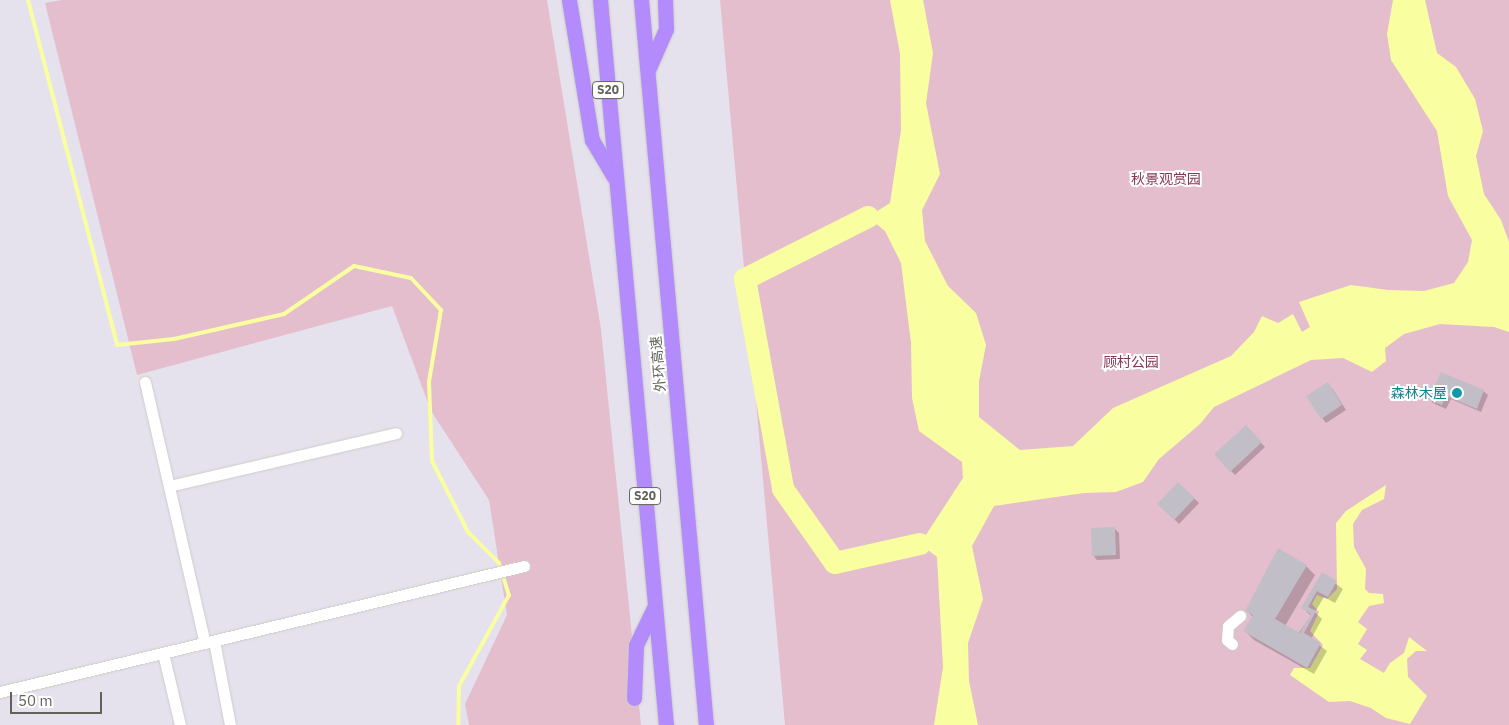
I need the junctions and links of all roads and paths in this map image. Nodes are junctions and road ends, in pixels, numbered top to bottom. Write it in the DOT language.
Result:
graph roads {
  1 [pos="600,0"];
  2 [pos="641,0"];
  3 [pos="665,0"];
  4 [pos="570,7"];
  5 [pos="647,71"];
  6 [pos="616,180"];
  7 [pos="145,382"];
  8 [pos="396,433"];
  9 [pos="168,486"];
  10 [pos="524,566"];
  11 [pos="655,607"];
  12 [pos="1240,616"];
  13 [pos="209,642"];
  14 [pos="1232,644"];
  15 [pos="167,652"];
  16 [pos="0,692"];
  17 [pos="634,698"];
  18 [pos="180,725"];
  19 [pos="230,725"];
  20 [pos="666,725"];
  21 [pos="706,725"];
  1 -- 6 [label="highway, 外环高速 / S20"];
  2 -- 5 [label="highway, 外环高速"];
  3 -- 5 [label="highway"];
  4 -- 6 [label="highway"];
  5 -- 21 [label="highway, 外环高速"];
  6 -- 11 [label="highway, 外环高速 / S20"];
  7 -- 9 [label="street"];
  8 -- 9 [label="street"];
  9 -- 13 [label="street"];
  10 -- 13 [label="street"];
  11 -- 17 [label="highway"];
  11 -- 20 [label="highway, 外环高速 / S20"];
  12 -- 14 [label="street"];
  13 -- 15 [label="street"];
  13 -- 19 [label="street"];
  15 -- 16 [label="street"];
  15 -- 18 [label="street"];
}
